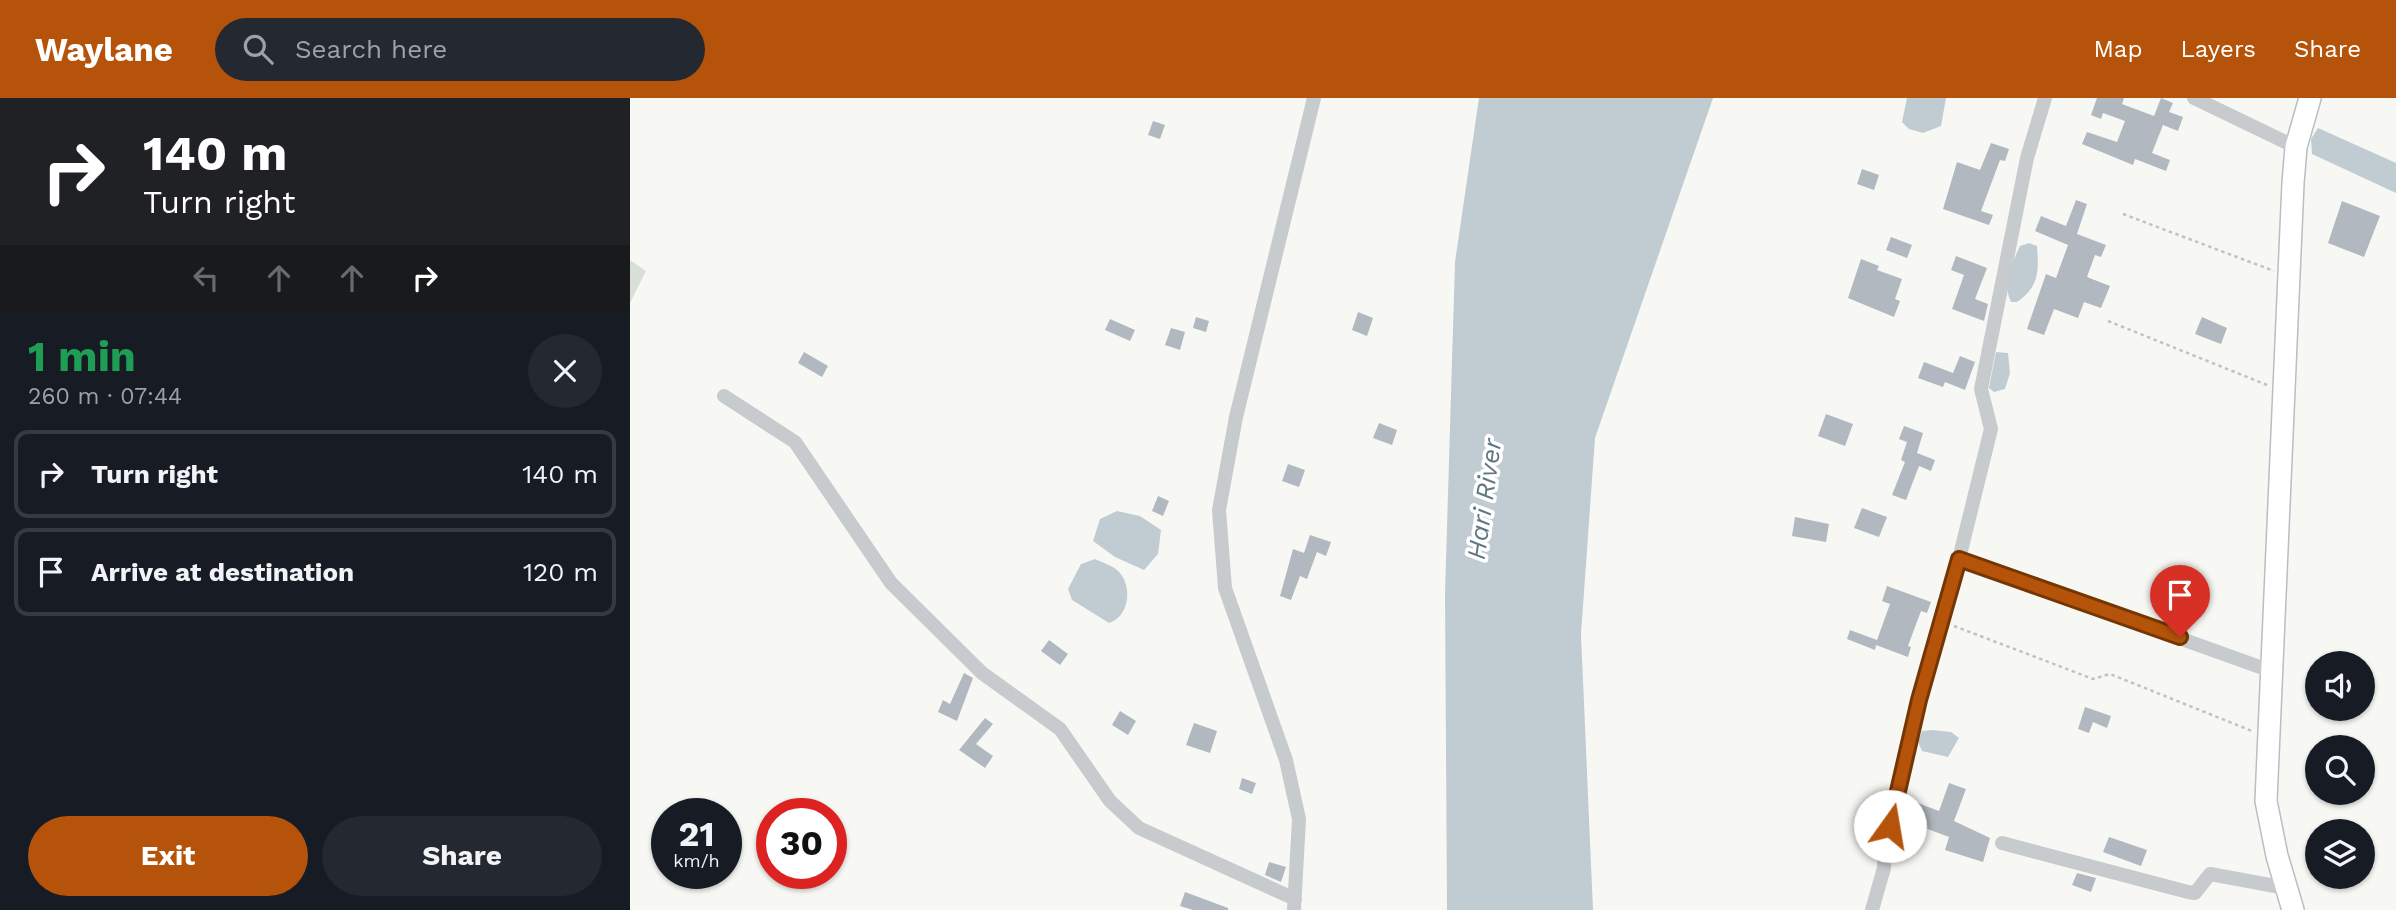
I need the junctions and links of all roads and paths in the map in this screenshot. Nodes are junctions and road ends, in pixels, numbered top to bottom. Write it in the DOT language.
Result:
graph roads {
  1 [pos="1314,98"];
  2 [pos="2045,98"];
  3 [pos="2193,98"];
  4 [pos="2310,98"];
  5 [pos="2296,147"];
  6 [pos="2123,214"];
  7 [pos="2287,275"];
  8 [pos="2108,321"];
  9 [pos="2283,388"];
  10 [pos="723,396"];
  11 [pos="1959,559"];
  12 [pos="1941,622"];
  13 [pos="2270,671"];
  14 [pos="2268,737"];
  15 [pos="2002,843"];
  16 [pos="2286,888"];
  17 [pos="1294,905"];
  18 [pos="1872,910"];
  19 [pos="2292,910"];
  1 -- 17 [label="street"];
  2 -- 11 [label="street"];
  3 -- 5 [label="street"];
  4 -- 5 [label="main road"];
  5 -- 7 [label="main road"];
  6 -- 7 [label="path"];
  7 -- 9 [label="main road"];
  8 -- 9 [label="path"];
  9 -- 13 [label="main road"];
  10 -- 17 [label="street"];
  11 -- 12 [label="street"];
  11 -- 13 [label="street"];
  12 -- 14 [label="path"];
  12 -- 18 [label="street"];
  13 -- 14 [label="main road"];
  14 -- 16 [label="main road"];
  15 -- 16 [label="street"];
  16 -- 19 [label="main road"];
}
